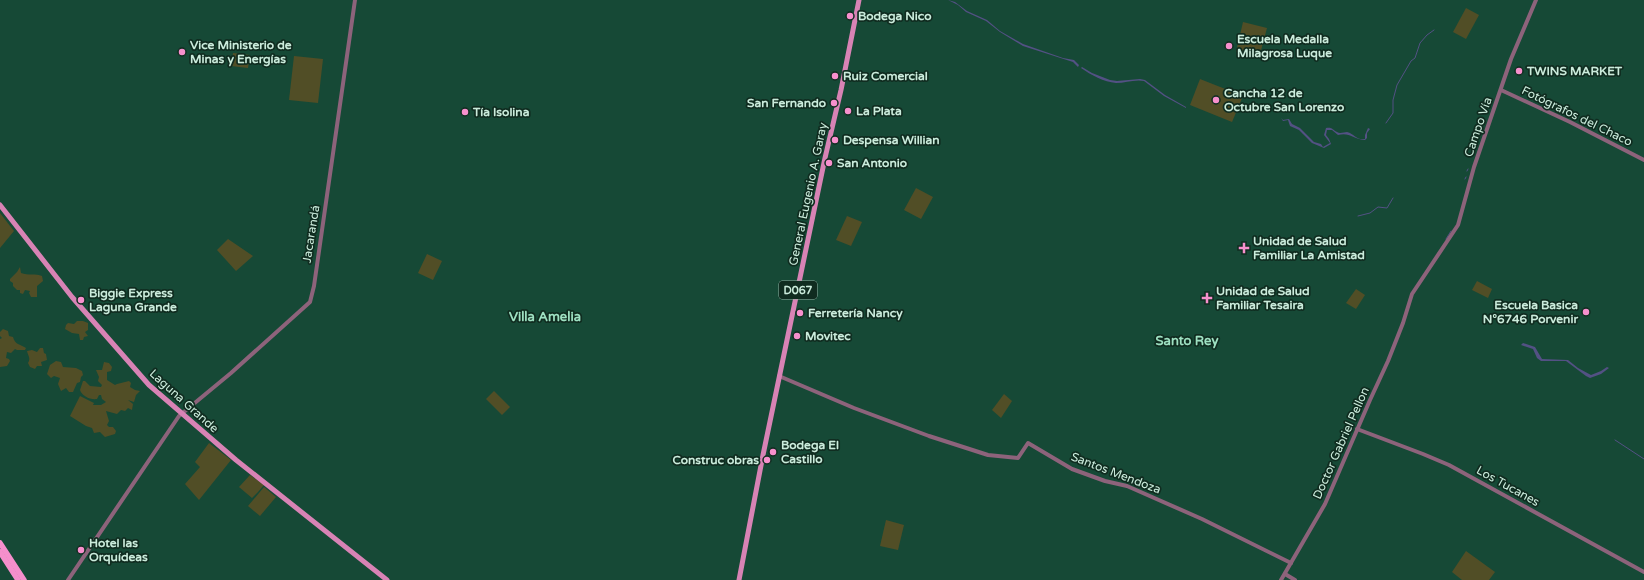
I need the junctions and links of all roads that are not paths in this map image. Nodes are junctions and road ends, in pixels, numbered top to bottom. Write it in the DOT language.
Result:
graph roads {
  1 [pos="355,0"];
  2 [pos="860,0"];
  3 [pos="1536,0"];
  4 [pos="1501,90"];
  5 [pos="1644,160"];
  6 [pos="0,205"];
  7 [pos="1432,265"];
  8 [pos="780,376"];
  9 [pos="182,414"];
  10 [pos="1357,429"];
  11 [pos="0,543"];
  12 [pos="0,552"];
  13 [pos="1291,563"];
  14 [pos="1644,572"];
  15 [pos="1285,574"];
  16 [pos="18,580"];
  17 [pos="24,580"];
  18 [pos="68,580"];
  19 [pos="387,580"];
  20 [pos="739,580"];
  21 [pos="1281,580"];
  22 [pos="1295,580"];
  1 -- 9 [label="street, Jacarandá"];
  2 -- 8 [label="main road, General Eugenio A. Garay / D067"];
  3 -- 4 [label="street, Campo Vía"];
  4 -- 5 [label="street, Fotógrafos del Chaco"];
  4 -- 7 [label="street, Campo Vía"];
  6 -- 9 [label="main road, Laguna Grande"];
  7 -- 10 [label="street, Doctor Gabriel Pellon"];
  8 -- 13 [label="street, Santos Mendoza"];
  8 -- 20 [label="main road, General Eugenio A. Garay / D067"];
  9 -- 18 [label="street, Jacarandá"];
  9 -- 19 [label="main road, Laguna Grande"];
  10 -- 13 [label="street, Doctor Gabriel Pellon"];
  10 -- 14 [label="street, Los Tucanes"];
  11 -- 17 [label="highway"];
  12 -- 16 [label="highway"];
  13 -- 15 [label="street, Doctor Gabriel Pellon"];
  15 -- 21 [label="street, Doctor Gabriel Pellon"];
  15 -- 22 [label="street"];
}
